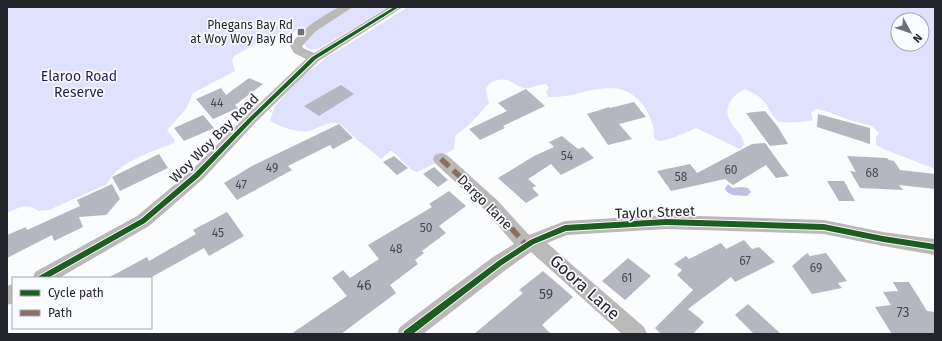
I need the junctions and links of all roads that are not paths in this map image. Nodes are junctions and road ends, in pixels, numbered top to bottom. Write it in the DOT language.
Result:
graph roads {
  1 [pos="348,7"];
  2 [pos="398,7"];
  3 [pos="314,58"];
  4 [pos="441,159"];
  5 [pos="529,244"];
  6 [pos="935,246"];
  7 [pos="44,277"];
  8 [pos="407,334"];
  9 [pos="637,334"];
  1 -- 3 [label="street"];
  2 -- 3 [label="street, Woy Woy Bay Road"];
  3 -- 7 [label="street, Woy Woy Bay Road"];
  4 -- 5 [label="street, Dargo Lane"];
  5 -- 6 [label="street, Taylor Street"];
  5 -- 8 [label="street, Taylor Street"];
  5 -- 9 [label="street, Goora Lane"];
}
